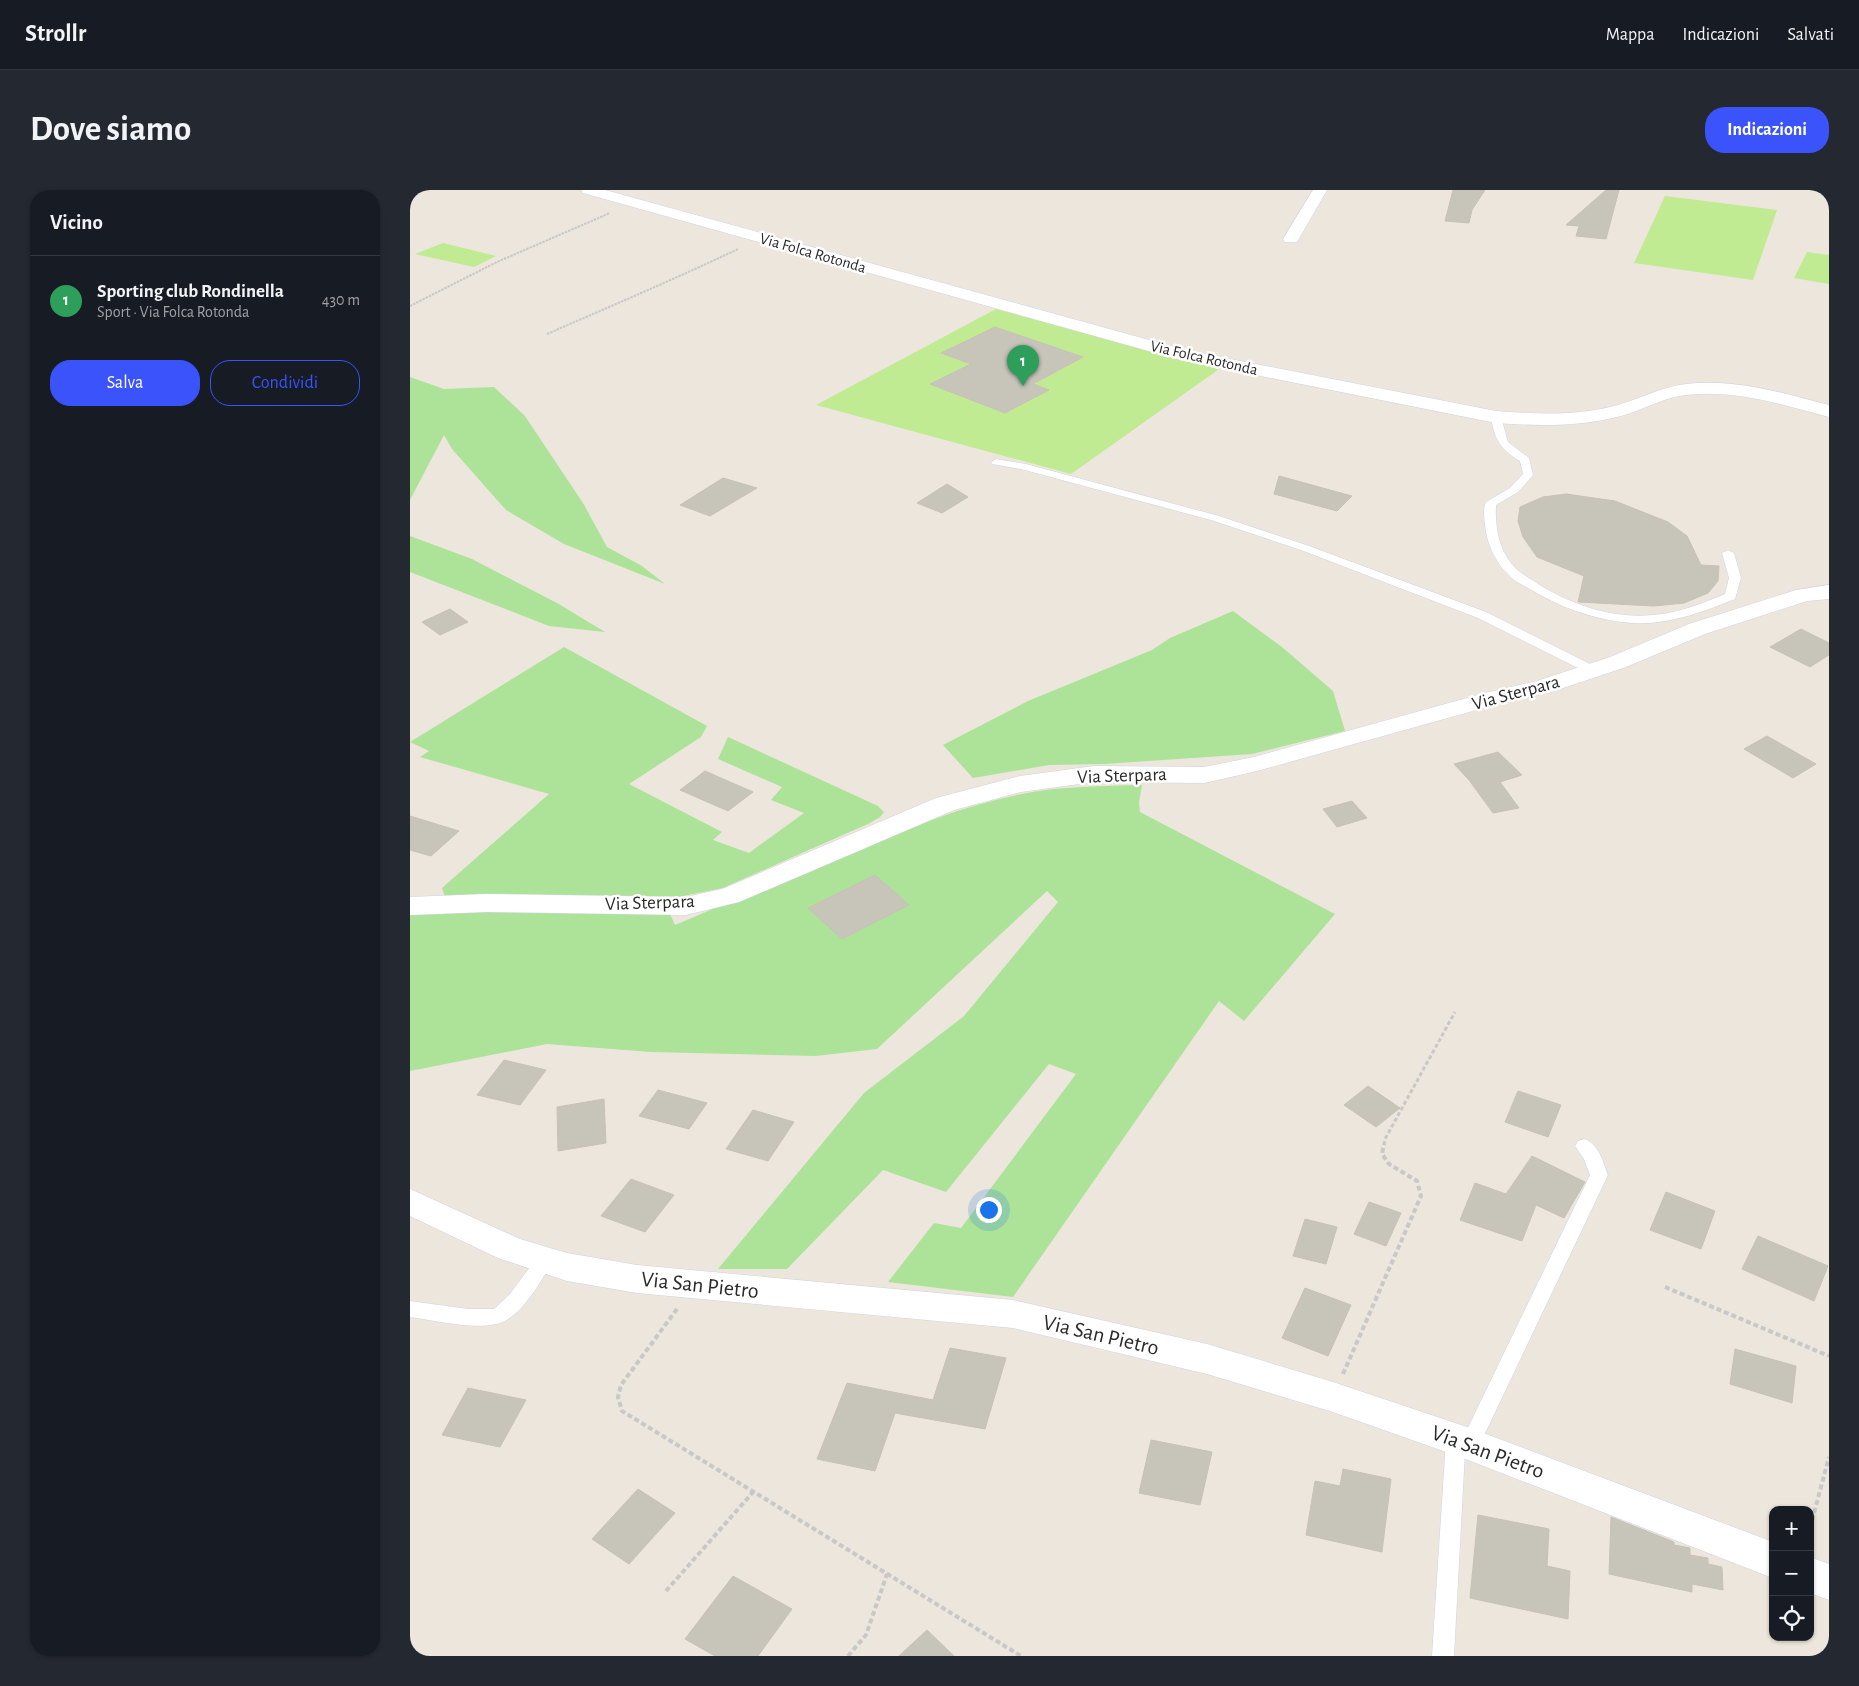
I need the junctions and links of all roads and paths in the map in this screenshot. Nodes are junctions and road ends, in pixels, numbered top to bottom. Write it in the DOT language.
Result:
graph roads {
  1 [pos="588,190"];
  2 [pos="1320,190"];
  3 [pos="634,204"];
  4 [pos="761,238"];
  5 [pos="1291,239"];
  6 [pos="410,306"];
  7 [pos="547,334"];
  8 [pos="1829,412"];
  9 [pos="1496,417"];
  10 [pos="996,462"];
  11 [pos="1728,553"];
  12 [pos="1829,592"];
  13 [pos="1594,671"];
  14 [pos="410,906"];
  15 [pos="1454,1012"];
  16 [pos="1584,1146"];
  17 [pos="410,1202"];
  18 [pos="545,1260"];
  19 [pos="696,1285"];
  20 [pos="1664,1287"];
  21 [pos="410,1309"];
  22 [pos="1829,1356"];
  23 [pos="1333,1397"];
  24 [pos="1463,1442"];
  25 [pos="1829,1457"];
  26 [pos="754,1491"];
  27 [pos="1814,1513"];
  28 [pos="1769,1558"];
  29 [pos="887,1574"];
  30 [pos="1814,1576"];
  31 [pos="1829,1582"];
  32 [pos="666,1591"];
  33 [pos="848,1656"];
  34 [pos="1022,1656"];
  35 [pos="1443,1656"];
  1 -- 3 [label="street, Via Folca Rotonda"];
  2 -- 5 [label="street"];
  3 -- 4 [label="street, Via Folca Rotonda"];
  3 -- 6 [label="path"];
  4 -- 7 [label="path"];
  4 -- 9 [label="street, Via Folca Rotonda"];
  8 -- 9 [label="street, Via Folca Rotonda"];
  9 -- 11 [label="lane"];
  10 -- 13 [label="lane"];
  12 -- 13 [label="street, Via Sterpara"];
  13 -- 14 [label="street, Via Sterpara"];
  15 -- 23 [label="path"];
  16 -- 24 [label="lane"];
  17 -- 18 [label="street, Via San Pietro"];
  18 -- 19 [label="street, Via San Pietro"];
  18 -- 21 [label="lane"];
  19 -- 23 [label="street, Via San Pietro"];
  19 -- 26 [label="path"];
  20 -- 22 [label="path"];
  23 -- 24 [label="street, Via San Pietro"];
  24 -- 28 [label="street, Via San Pietro"];
  24 -- 35 [label="lane"];
  25 -- 27 [label="path"];
  26 -- 29 [label="path"];
  26 -- 32 [label="path"];
  29 -- 33 [label="path"];
  29 -- 34 [label="path"];
  30 -- 31 [label="street"];
}
